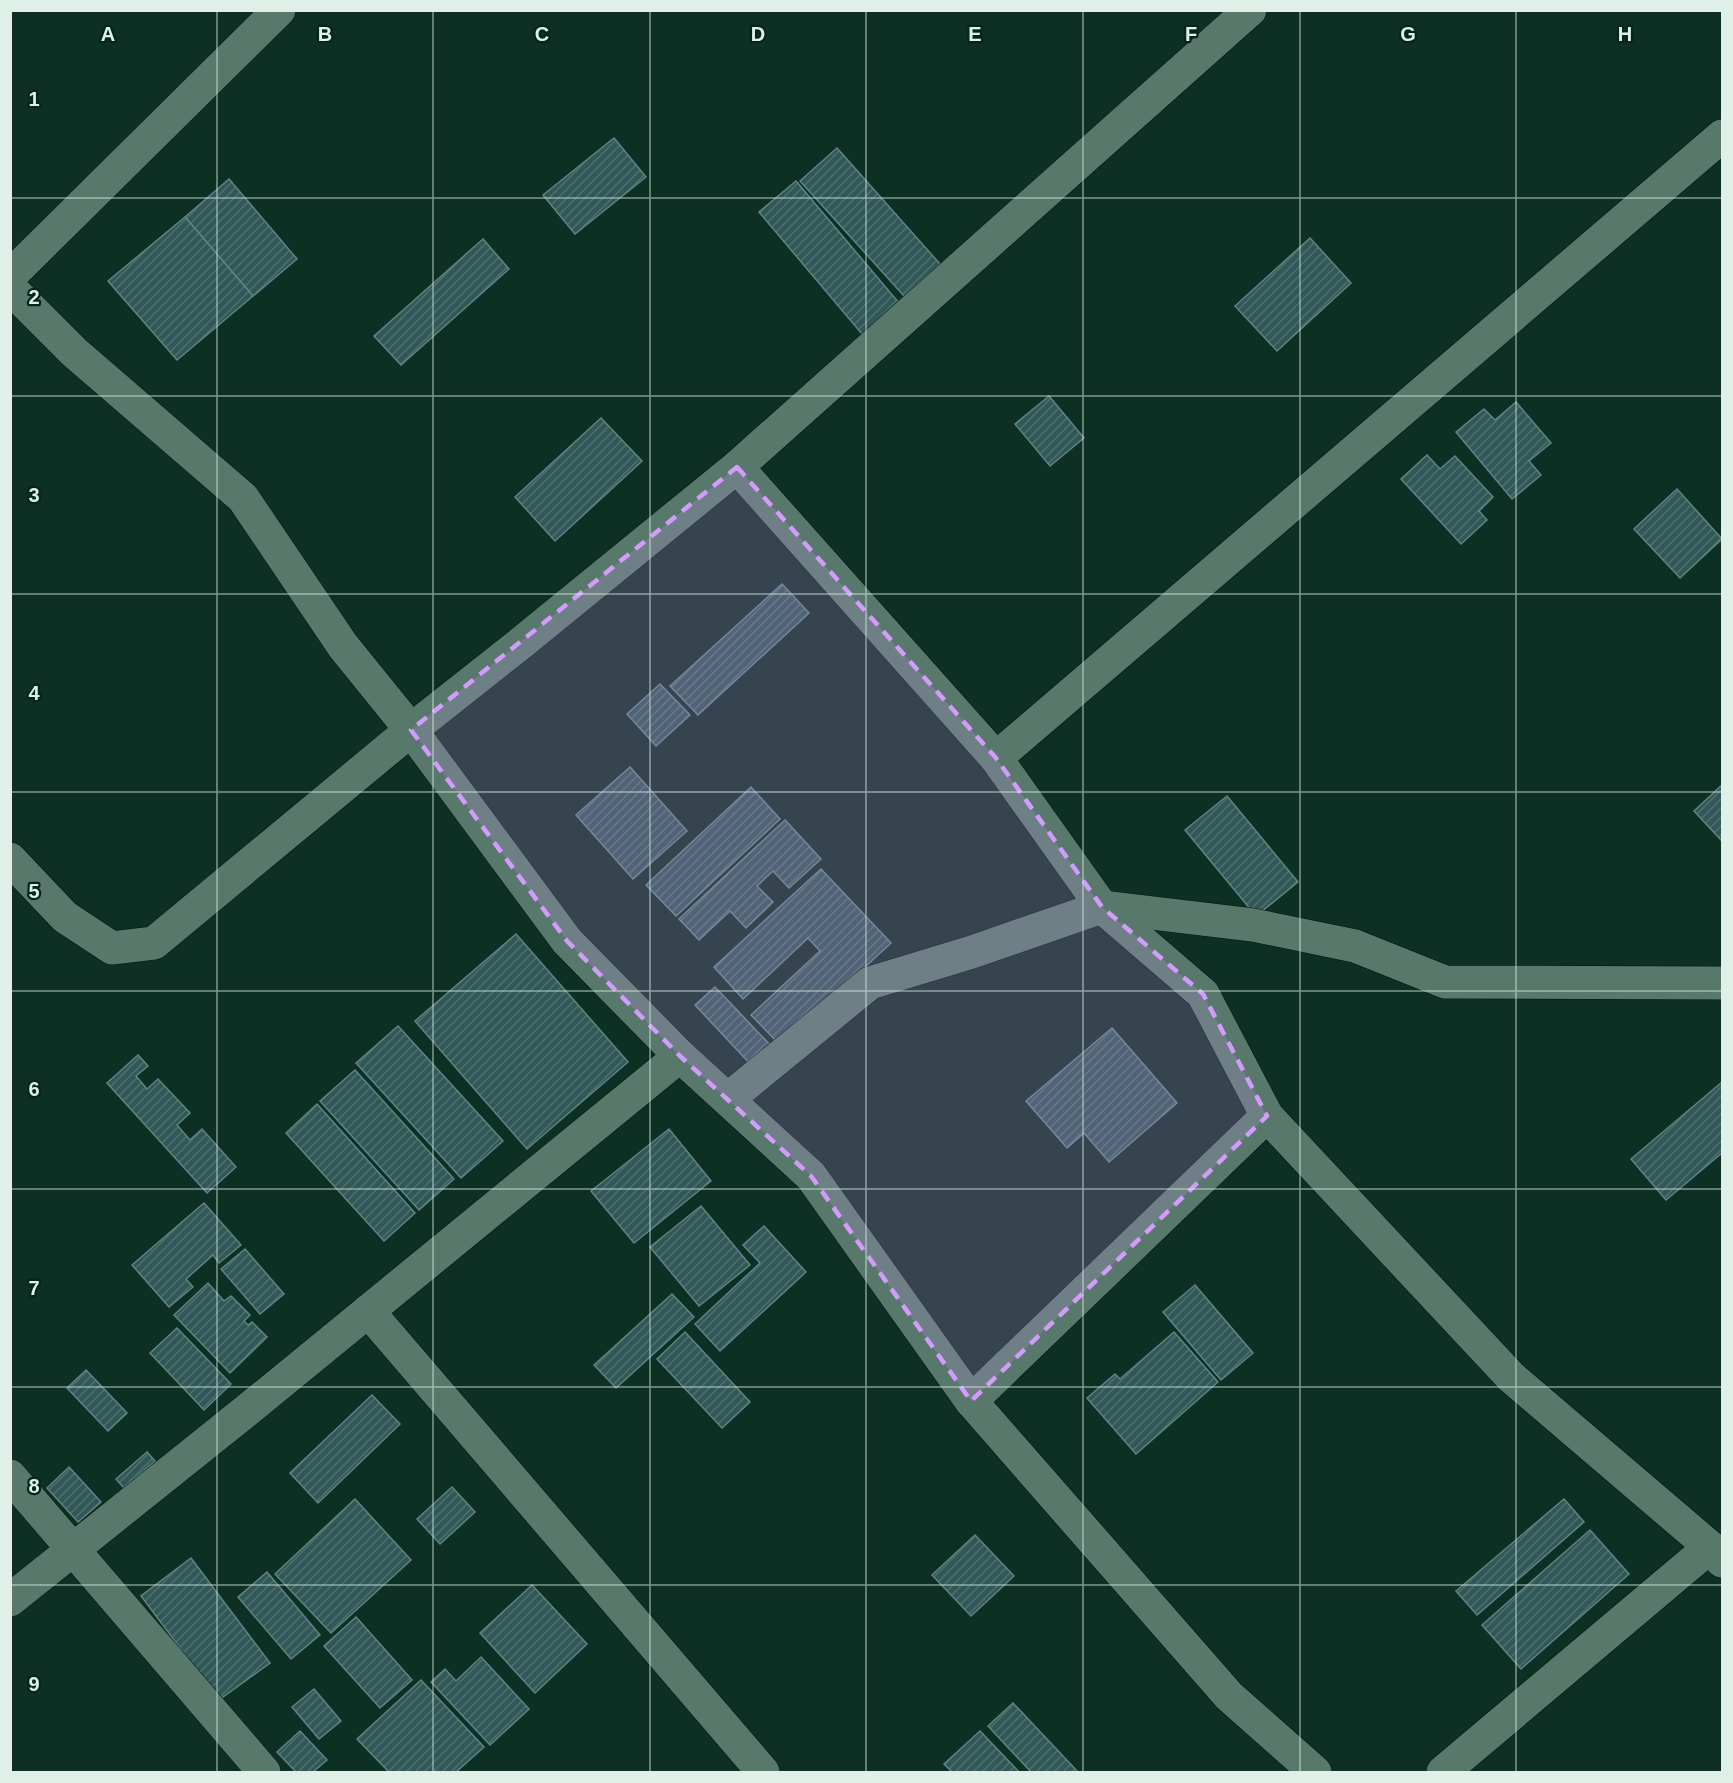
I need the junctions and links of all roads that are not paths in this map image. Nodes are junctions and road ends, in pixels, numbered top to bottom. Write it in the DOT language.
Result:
graph roads {
  1 [pos="279,10"];
  2 [pos="1250,10"];
  3 [pos="1722,136"];
  4 [pos="10,276"];
  5 [pos="10,288"];
  6 [pos="737,467"];
  7 [pos="411,730"];
  8 [pos="996,758"];
  9 [pos="10,859"];
  10 [pos="1102,907"];
  11 [pos="1722,983"];
  12 [pos="680,1056"];
  13 [pos="728,1099"];
  14 [pos="1267,1116"];
  15 [pos="368,1311"];
  16 [pos="971,1401"];
  17 [pos="10,1476"];
  18 [pos="73,1549"];
  19 [pos="1716,1554"];
  20 [pos="10,1600"];
  21 [pos="264,1773"];
  22 [pos="763,1773"];
  23 [pos="1315,1773"];
  24 [pos="1443,1773"];
  1 -- 4 [label="street"];
  2 -- 6 [label="street"];
  3 -- 8 [label="street"];
  5 -- 7 [label="street"];
  6 -- 7 [label="street"];
  6 -- 8 [label="street"];
  7 -- 9 [label="street"];
  7 -- 12 [label="street"];
  8 -- 10 [label="street"];
  10 -- 11 [label="street"];
  10 -- 13 [label="street"];
  10 -- 14 [label="street"];
  12 -- 13 [label="street"];
  12 -- 15 [label="street"];
  13 -- 16 [label="street"];
  14 -- 16 [label="street"];
  14 -- 19 [label="street"];
  15 -- 18 [label="street"];
  15 -- 22 [label="street"];
  16 -- 23 [label="street"];
  17 -- 18 [label="street"];
  18 -- 20 [label="street"];
  18 -- 21 [label="street"];
  19 -- 24 [label="street"];
}
